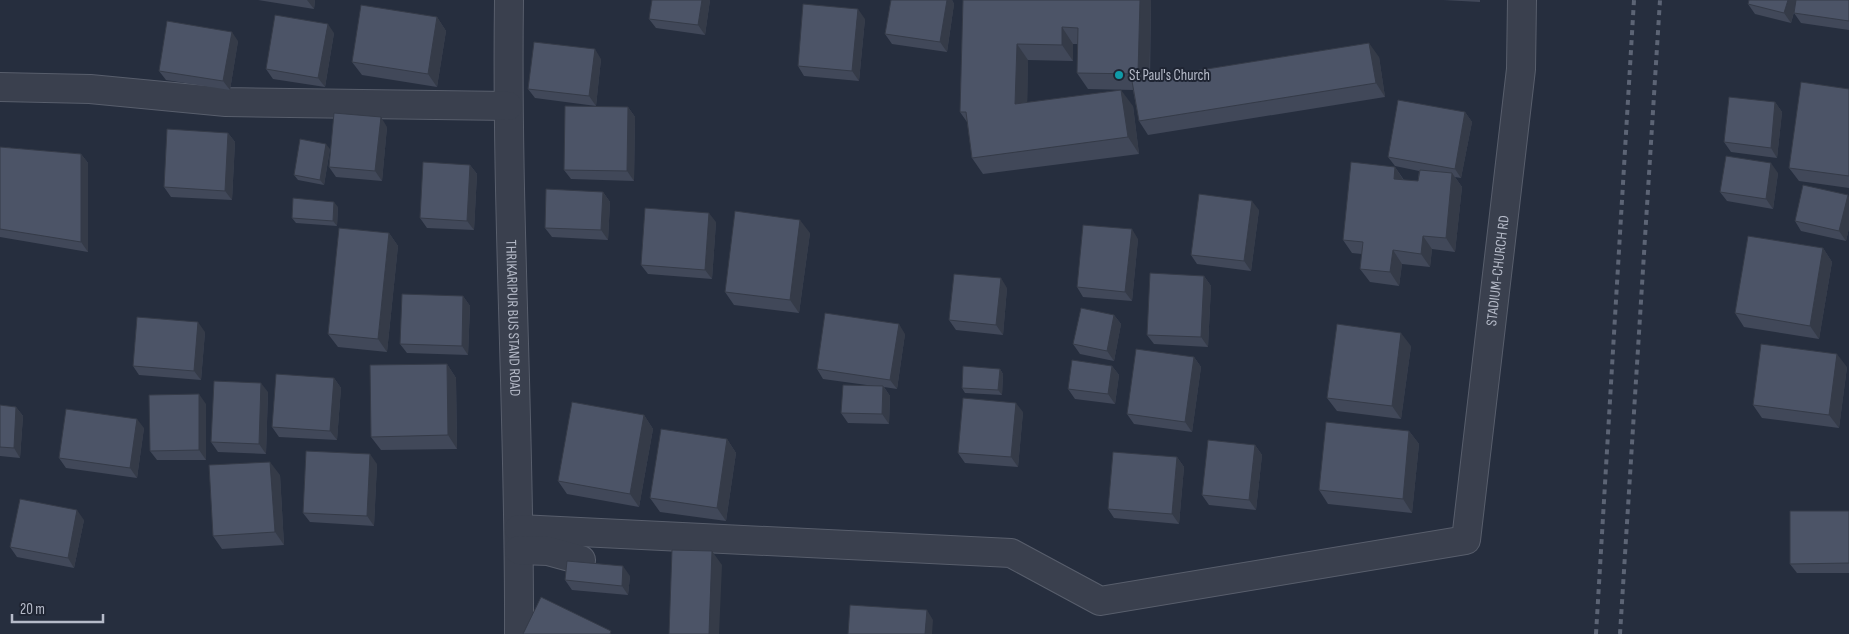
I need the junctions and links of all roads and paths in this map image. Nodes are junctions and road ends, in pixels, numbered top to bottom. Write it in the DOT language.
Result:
graph roads {
  1 [pos="509,0"];
  2 [pos="1522,0"];
  3 [pos="0,87"];
  4 [pos="508,106"];
  5 [pos="519,540"];
  6 [pos="581,560"];
  7 [pos="519,634"];
  1 -- 4 [label="street, THRIKARIPUR BUS STAND ROAD"];
  2 -- 5 [label="street, STADIUM-CHURCH RD"];
  3 -- 4 [label="street"];
  4 -- 5 [label="street, THRIKARIPUR BUS STAND ROAD"];
  5 -- 6 [label="street"];
  5 -- 7 [label="street, THRIKARIPUR BUS STAND ROAD"];
}
